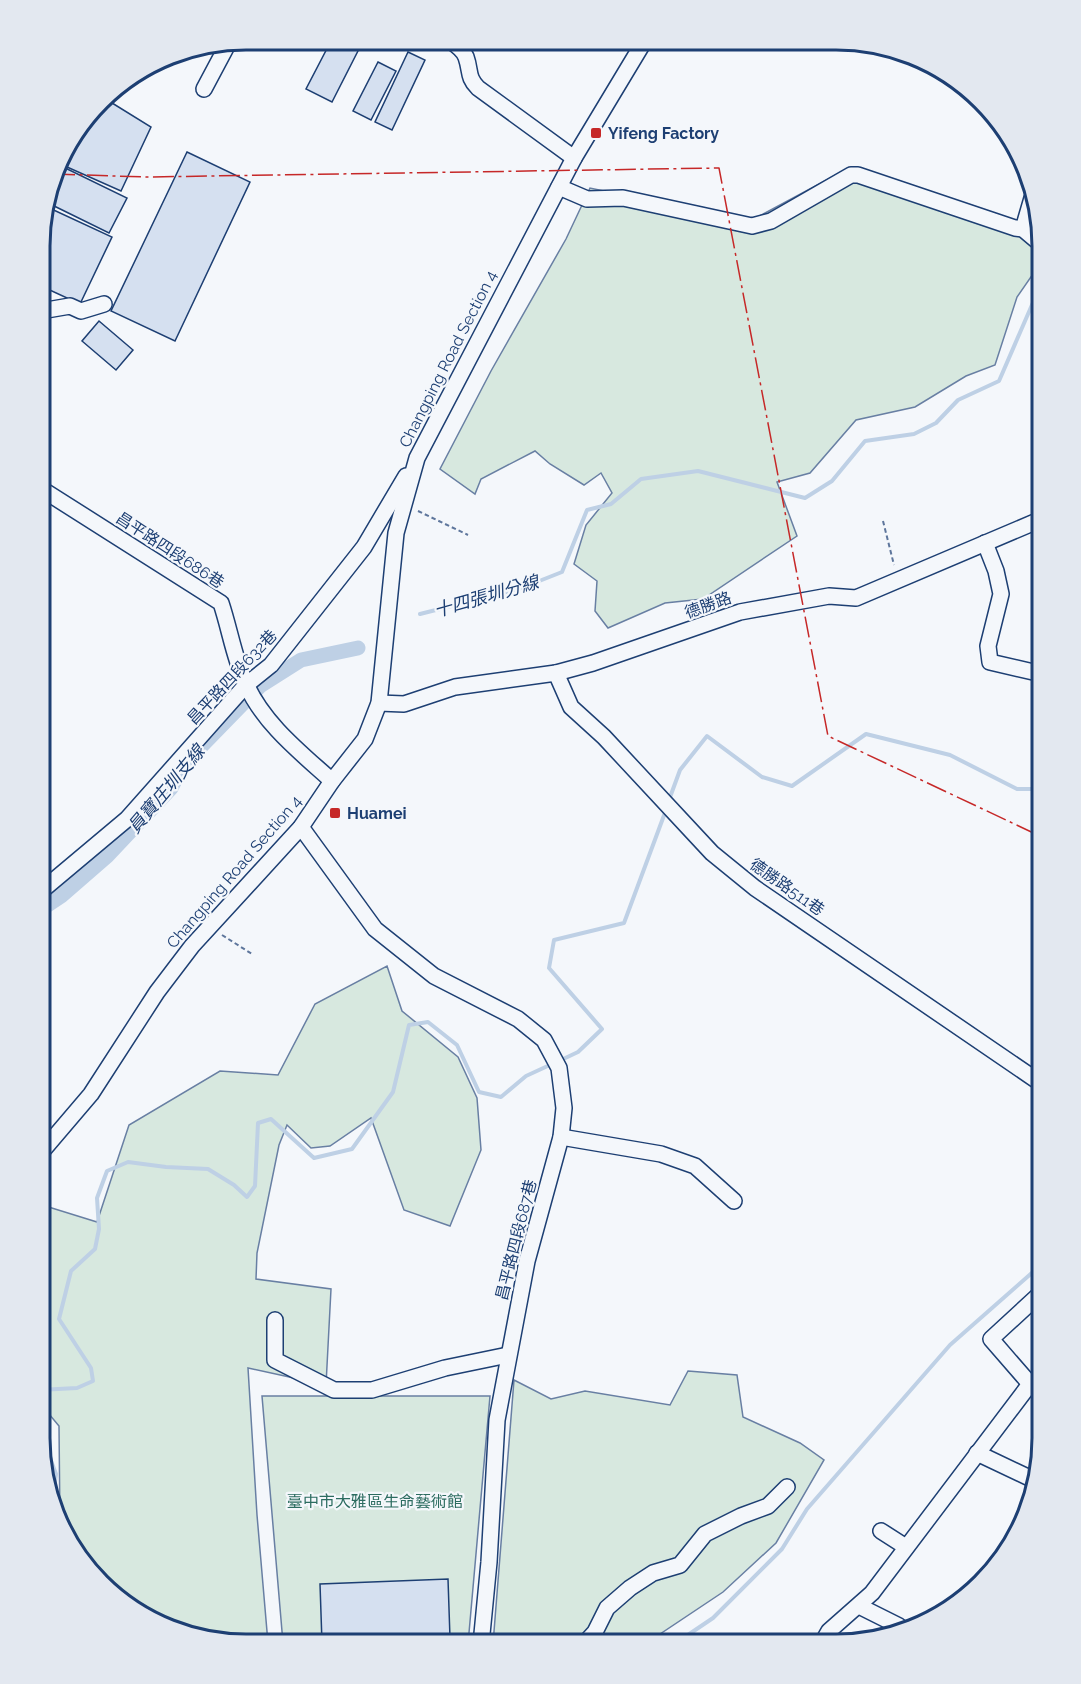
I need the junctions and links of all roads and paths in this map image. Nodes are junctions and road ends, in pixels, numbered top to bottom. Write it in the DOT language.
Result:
graph roads {
  1 [pos="461,50"];
  2 [pos="639,50"];
  3 [pos="224,51"];
  4 [pos="204,89"];
  5 [pos="574,158"];
  6 [pos="559,187"];
  7 [pos="1028,210"];
  8 [pos="1023,229"];
  9 [pos="1031,236"];
  10 [pos="104,304"];
  11 [pos="50,309"];
  12 [pos="417,458"];
  13 [pos="50,494"];
  14 [pos="404,505"];
  15 [pos="884,521"];
  16 [pos="1032,523"];
  17 [pos="468,535"];
  18 [pos="985,543"];
  19 [pos="897,580"];
  20 [pos="1032,672"];
  21 [pos="556,673"];
  22 [pos="246,685"];
  23 [pos="379,703"];
  24 [pos="332,781"];
  25 [pos="301,827"];
  26 [pos="50,884"];
  27 [pos="209,927"];
  28 [pos="252,954"];
  29 [pos="1031,1077"];
  30 [pos="561,1137"];
  31 [pos="50,1143"];
  32 [pos="734,1201"];
  33 [pos="1031,1302"];
  34 [pos="275,1320"];
  35 [pos="508,1355"];
  36 [pos="1031,1381"];
  37 [pos="1031,1392"];
  38 [pos="977,1453"];
  39 [pos="1028,1477"];
  40 [pos="787,1487"];
  41 [pos="881,1531"];
  42 [pos="906,1547"];
  43 [pos="859,1606"];
  44 [pos="896,1625"];
  45 [pos="482,1634"];
  46 [pos="593,1634"];
  47 [pos="827,1634"];
  1 -- 5 [label="street"];
  2 -- 5 [label="street, Changping Road Section 4"];
  3 -- 4 [label="street"];
  5 -- 6 [label="street, Changping Road Section 4"];
  6 -- 8 [label="street"];
  6 -- 12 [label="street, Changping Road Section 4"];
  7 -- 8 [label="street"];
  8 -- 9 [label="street"];
  10 -- 11 [label="street"];
  12 -- 14 [label="street, Changping Road Section 4"];
  12 -- 22 [label="street, 昌平路四段632巷"];
  13 -- 22 [label="street, 昌平路四段686巷"];
  14 -- 17 [label="path"];
  14 -- 23 [label="street, Changping Road Section 4"];
  15 -- 19 [label="path"];
  16 -- 18 [label="street, 德勝路"];
  18 -- 19 [label="street, 德勝路"];
  18 -- 20 [label="street"];
  19 -- 21 [label="street, 德勝路"];
  21 -- 23 [label="street, 德勝路"];
  21 -- 29 [label="street, 德勝路511巷"];
  22 -- 24 [label="street, 昌平路四段686巷"];
  22 -- 26 [label="street, 昌平路四段632巷"];
  23 -- 24 [label="street, Changping Road Section 4"];
  24 -- 25 [label="street, Changping Road Section 4"];
  25 -- 27 [label="street, Changping Road Section 4"];
  25 -- 30 [label="street, 昌平路四段687巷"];
  27 -- 28 [label="path"];
  27 -- 31 [label="street, Changping Road Section 4"];
  30 -- 32 [label="street"];
  30 -- 35 [label="street, 昌平路四段687巷"];
  33 -- 36 [label="street"];
  34 -- 35 [label="street"];
  35 -- 45 [label="street, 昌平路四段687巷"];
  37 -- 38 [label="street"];
  38 -- 39 [label="street"];
  38 -- 42 [label="street"];
  40 -- 46 [label="street"];
  41 -- 42 [label="street"];
  42 -- 43 [label="street"];
  43 -- 44 [label="street"];
  43 -- 47 [label="street"];
}
